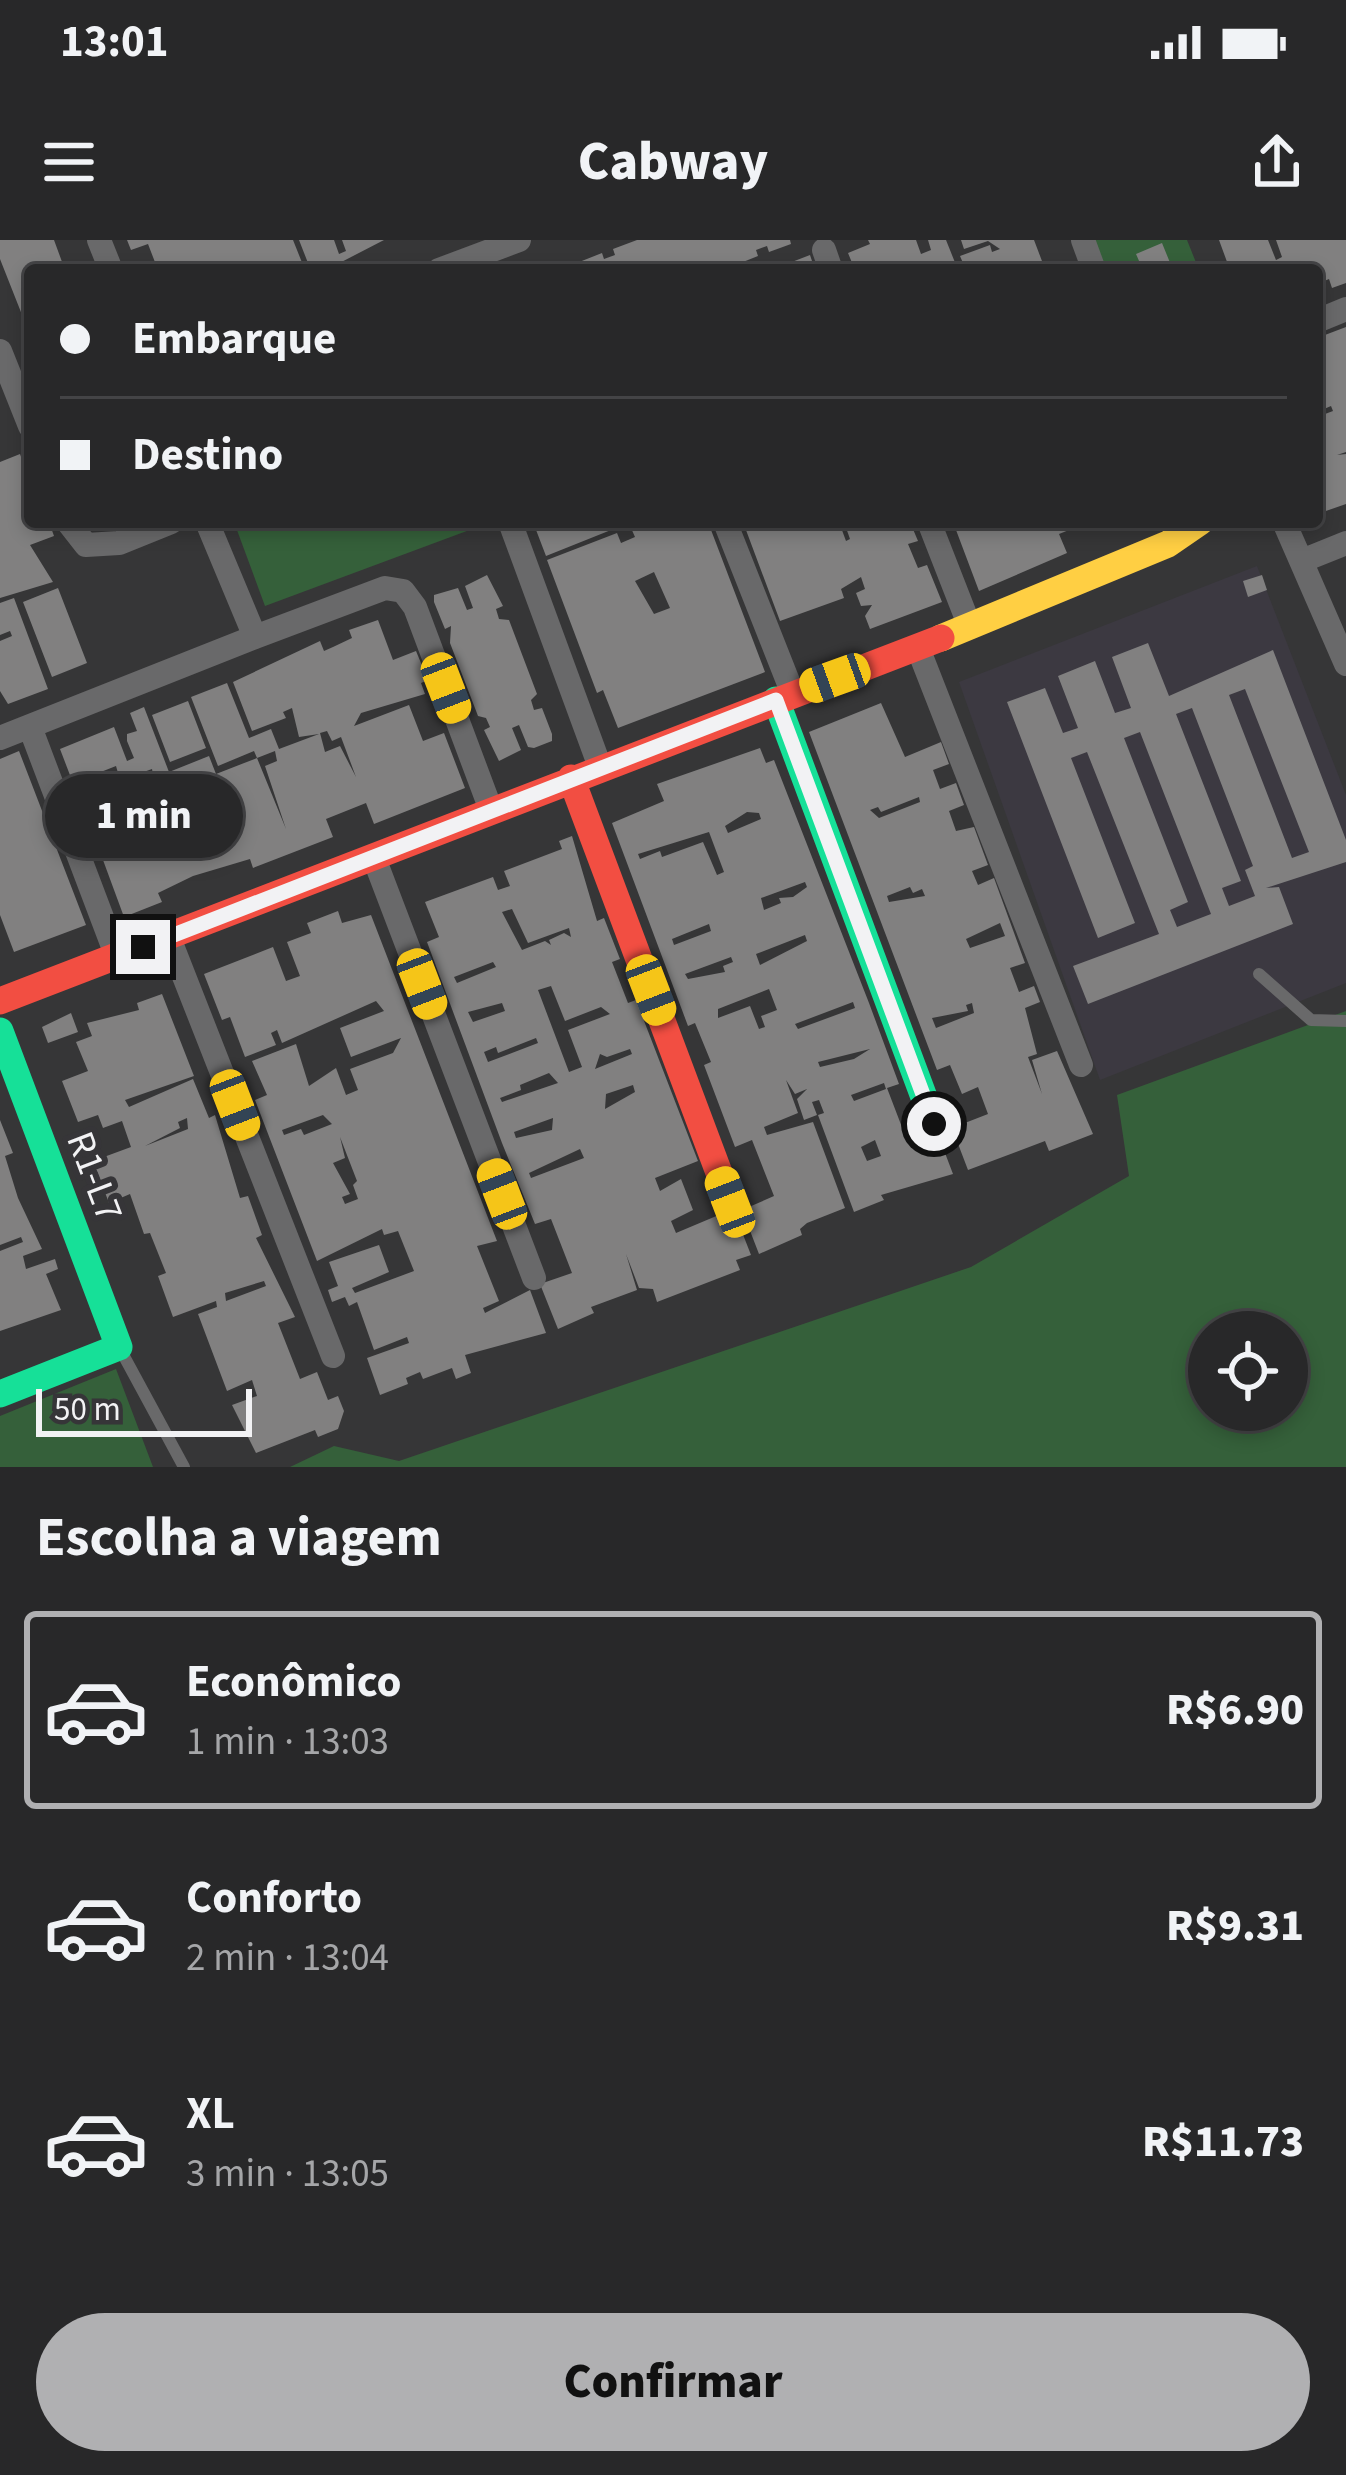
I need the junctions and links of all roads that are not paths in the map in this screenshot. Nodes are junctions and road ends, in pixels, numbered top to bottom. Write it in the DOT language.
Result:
graph roads {
  1 [pos="519,240"];
  2 [pos="455,264"];
  3 [pos="0,351"];
  4 [pos="24,411"];
  5 [pos="73,528"];
  6 [pos="154,528"];
  7 [pos="210,528"];
  8 [pos="512,528"];
  9 [pos="727,528"];
  10 [pos="931,528"];
  11 [pos="1191,528"];
  12 [pos="1287,528"];
  13 [pos="1346,543"];
  14 [pos="1304,560"];
  15 [pos="970,627"];
  16 [pos="255,637"];
  17 [pos="918,648"];
  18 [pos="1346,664"];
  19 [pos="785,697"];
  20 [pos="30,727"];
  21 [pos="0,738"];
  22 [pos="600,767"];
  23 [pos="571,778"];
  24 [pos="491,811"];
  25 [pos="374,858"];
  26 [pos="170,938"];
  27 [pos="117,957"];
  28 [pos="1258,974"];
  29 [pos="0,1001"];
  30 [pos="1346,1021"];
  31 [pos="0,1031"];
  32 [pos="1081,1065"];
  33 [pos="934,1124"];
  34 [pos="730,1202"];
  35 [pos="535,1279"];
  36 [pos="119,1347"];
  37 [pos="333,1356"];
  38 [pos="0,1394"];
  39 [pos="184,1467"];
  1 -- 2 [label="street"];
  3 -- 4 [label="street"];
  5 -- 6 [label="street"];
  7 -- 16 [label="street"];
  8 -- 22 [label="street"];
  9 -- 19 [label="street"];
  10 -- 15 [label="street"];
  11 -- 15 [label="street"];
  12 -- 14 [label="street"];
  13 -- 14 [label="street"];
  14 -- 18 [label="street"];
  15 -- 17 [label="street"];
  16 -- 20 [label="street"];
  16 -- 24 [label="street"];
  17 -- 19 [label="street"];
  17 -- 32 [label="street"];
  19 -- 22 [label="street"];
  19 -- 33 [label="street"];
  20 -- 21 [label="street"];
  20 -- 27 [label="street"];
  22 -- 23 [label="street"];
  23 -- 24 [label="street"];
  23 -- 34 [label="street"];
  24 -- 25 [label="street"];
  25 -- 26 [label="street"];
  25 -- 35 [label="street"];
  26 -- 27 [label="street"];
  26 -- 37 [label="street"];
  27 -- 29 [label="street"];
  28 -- 30 [label="lane"];
  31 -- 36 [label="street, R1-L7"];
  36 -- 38 [label="street"];
  36 -- 39 [label="lane"];
}
